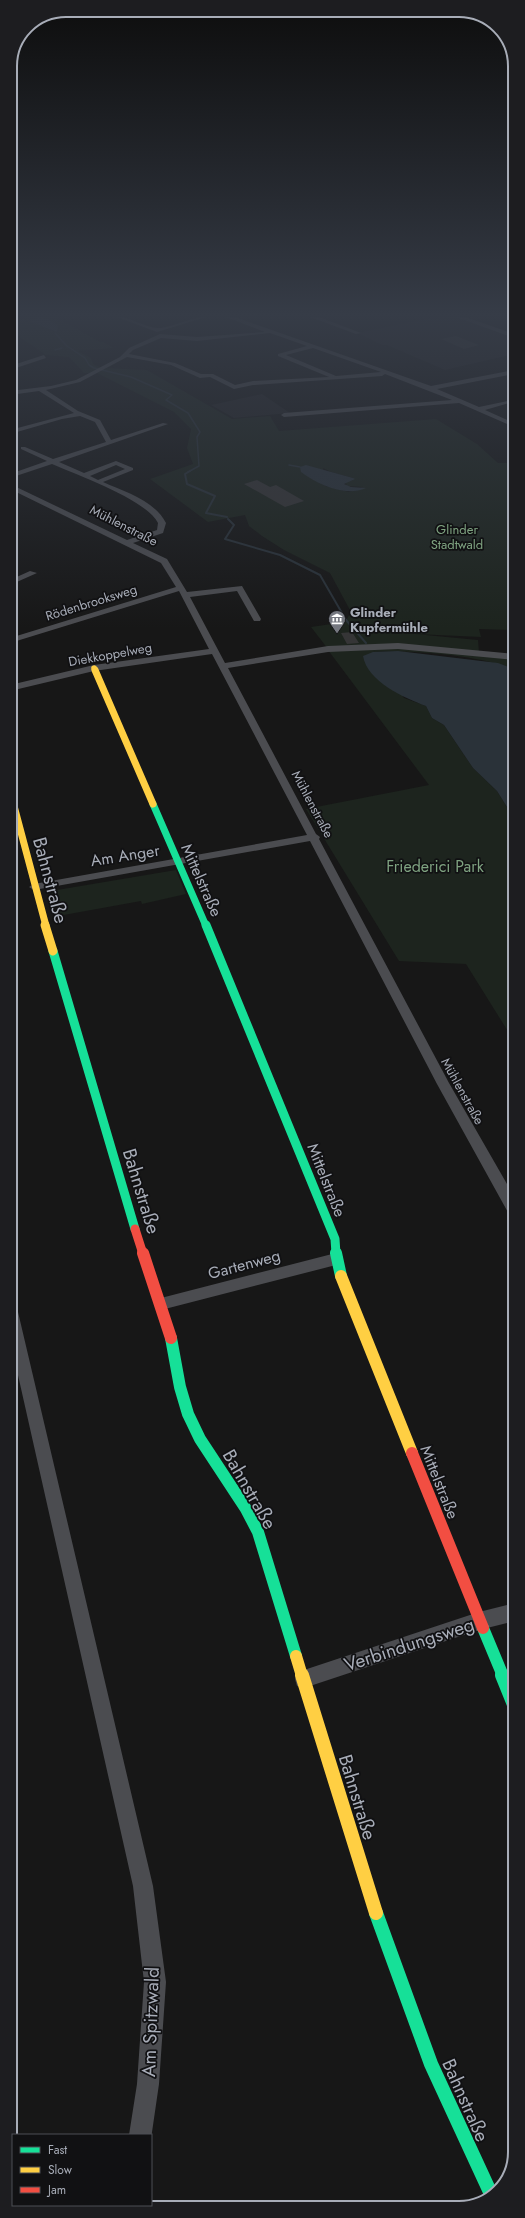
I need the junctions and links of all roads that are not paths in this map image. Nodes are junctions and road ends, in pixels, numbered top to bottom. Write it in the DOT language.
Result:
graph roads {
  1 [pos="49,421"];
  2 [pos="97,421"];
  3 [pos="165,424"];
  4 [pos="17,430"];
  5 [pos="109,442"];
  6 [pos="22,448"];
  7 [pos="51,462"];
  8 [pos="17,474"];
  9 [pos="84,476"];
  10 [pos="98,482"];
  11 [pos="17,489"];
  12 [pos="128,542"];
  13 [pos="33,573"];
  14 [pos="17,580"];
  15 [pos="183,591"];
  16 [pos="256,619"];
  17 [pos="17,639"];
  18 [pos="216,651"];
  19 [pos="508,656"];
  20 [pos="224,666"];
  21 [pos="94,668"];
  22 [pos="17,686"];
  23 [pos="17,819"];
  24 [pos="315,837"];
  25 [pos="177,863"];
  26 [pos="34,887"];
  27 [pos="508,1201"];
  28 [pos="336,1259"];
  29 [pos="161,1304"];
  30 [pos="17,1338"];
  31 [pos="508,1614"];
  32 [pos="479,1621"];
  33 [pos="304,1678"];
  34 [pos="508,1691"];
  35 [pos="141,2134"];
  36 [pos="489,2191"];
  1 -- 4 [label="street"];
  2 -- 5 [label="street"];
  3 -- 5 [label="street"];
  5 -- 7 [label="street"];
  6 -- 7 [label="street"];
  7 -- 8 [label="street"];
  7 -- 9 [label="street"];
  9 -- 10 [label="street"];
  9 -- 10 [label="street"];
  10 -- 12 [label="street"];
  11 -- 12 [label="street, Mühlenstraße"];
  12 -- 15 [label="street, Mühlenstraße"];
  13 -- 14 [label="street"];
  15 -- 16 [label="street, Rödenbrooksweg"];
  15 -- 17 [label="street, Rödenbrooksweg"];
  15 -- 18 [label="street, Mühlenstraße"];
  18 -- 20 [label="street, Mühlenstraße"];
  18 -- 21 [label="street, Diekkoppelweg"];
  19 -- 20 [label="street"];
  20 -- 24 [label="street, Mühlenstraße"];
  21 -- 22 [label="street, Diekkoppelweg"];
  21 -- 25 [label="street, Mittelstraße"];
  23 -- 26 [label="street, Bahnstraße"];
  24 -- 25 [label="street, Am Anger"];
  24 -- 27 [label="street, Mühlenstraße"];
  25 -- 26 [label="street, Am Anger"];
  25 -- 28 [label="street, Mittelstraße"];
  26 -- 29 [label="street, Bahnstraße"];
  28 -- 29 [label="street, Gartenweg"];
  28 -- 32 [label="street, Mittelstraße"];
  29 -- 33 [label="street, Bahnstraße"];
  30 -- 35 [label="street, Am Spitzwald"];
  31 -- 32 [label="street, Verbindungsweg"];
  32 -- 33 [label="street, Verbindungsweg"];
  32 -- 34 [label="street, Mittelstraße"];
  33 -- 36 [label="street, Bahnstraße"];
}
